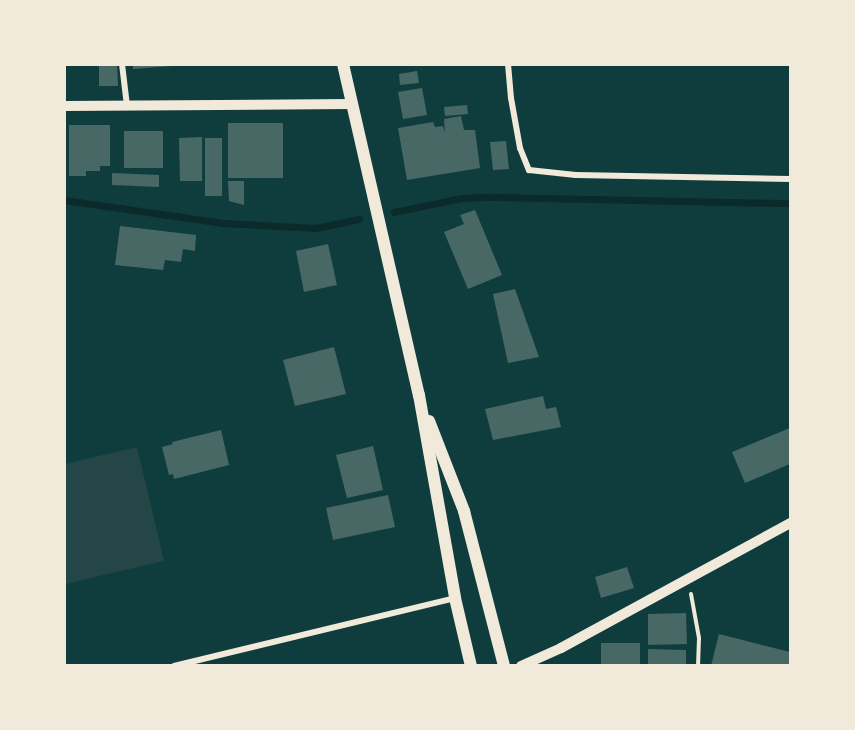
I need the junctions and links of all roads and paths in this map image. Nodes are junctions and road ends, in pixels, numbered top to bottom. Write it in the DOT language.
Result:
graph roads {
  1 [pos="123,64"];
  2 [pos="343,64"];
  3 [pos="508,64"];
  4 [pos="351,104"];
  5 [pos="64,106"];
  6 [pos="127,106"];
  7 [pos="790,179"];
  8 [pos="418,395"];
  9 [pos="790,523"];
  10 [pos="689,578"];
  11 [pos="456,598"];
  12 [pos="174,666"];
  13 [pos="471,666"];
  14 [pos="504,666"];
  15 [pos="521,666"];
  16 [pos="698,666"];
  1 -- 6 [label="street"];
  2 -- 4 [label="main road"];
  3 -- 7 [label="street"];
  4 -- 6 [label="street"];
  4 -- 8 [label="main road"];
  5 -- 6 [label="street"];
  8 -- 11 [label="main road"];
  8 -- 14 [label="main road"];
  9 -- 10 [label="street"];
  10 -- 15 [label="street"];
  10 -- 16 [label="path"];
  11 -- 12 [label="street"];
  11 -- 13 [label="main road"];
}
